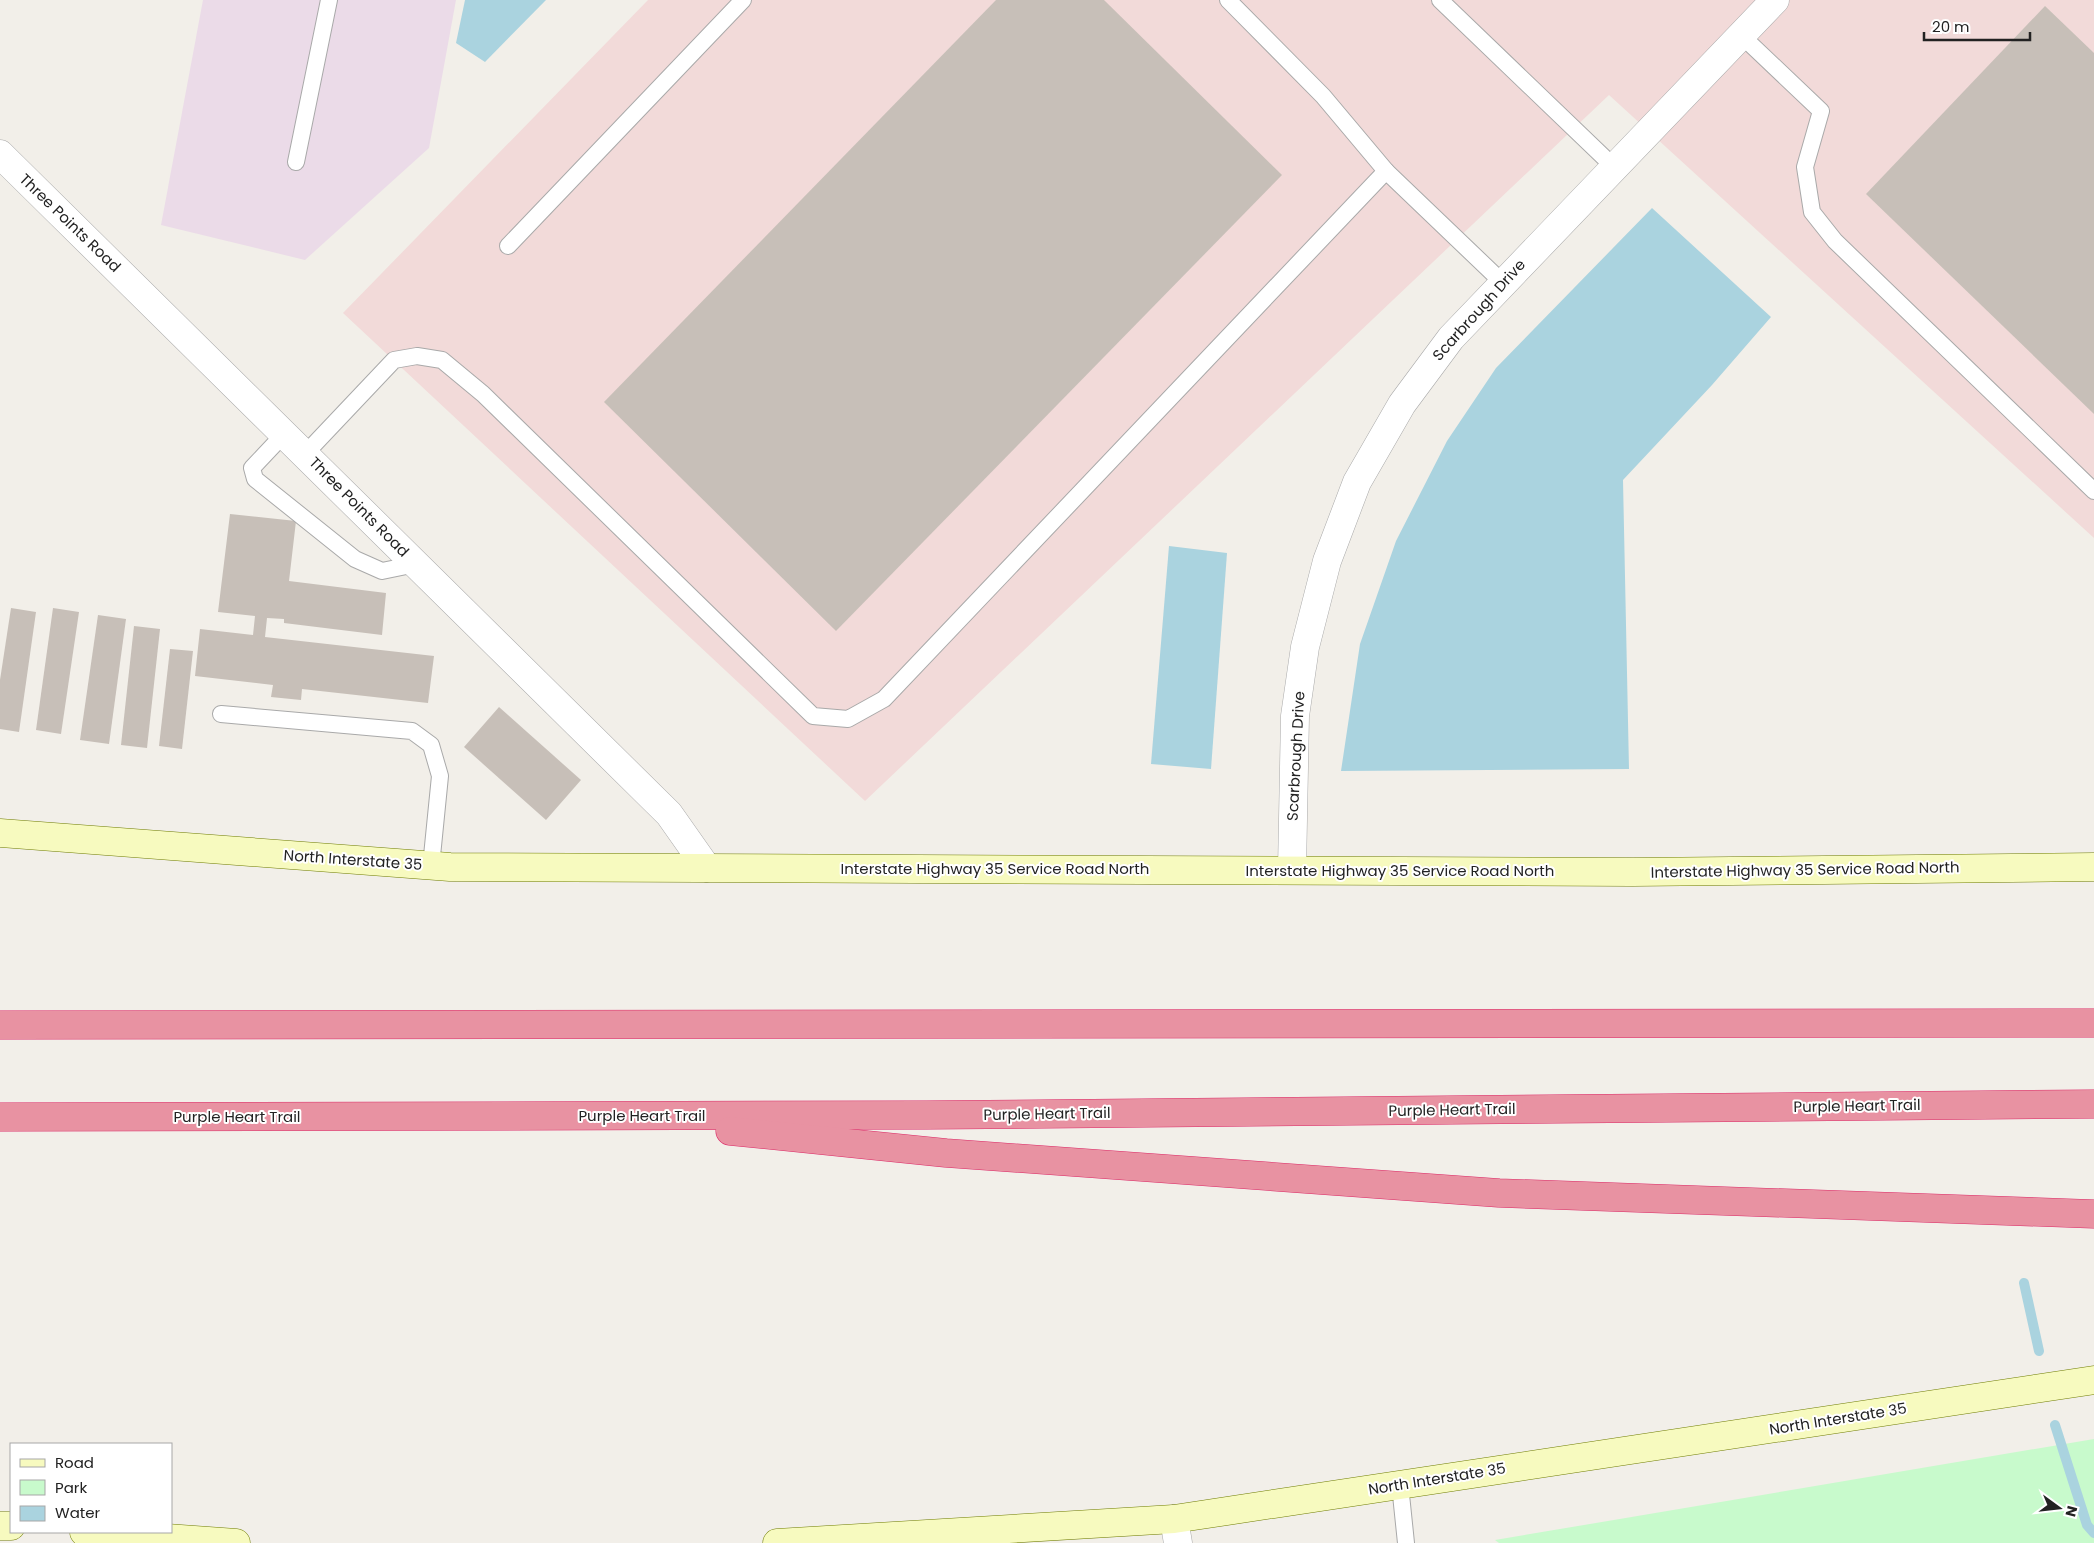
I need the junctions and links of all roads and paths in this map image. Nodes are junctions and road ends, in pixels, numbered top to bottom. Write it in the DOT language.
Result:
graph roads {
  1 [pos="329,0"];
  2 [pos="743,0"];
  3 [pos="1228,0"];
  4 [pos="1440,0"];
  5 [pos="1775,0"];
  6 [pos="1742,35"];
  7 [pos="0,154"];
  8 [pos="296,162"];
  9 [pos="1614,167"];
  10 [pos="1386,171"];
  11 [pos="508,246"];
  12 [pos="1502,282"];
  13 [pos="285,434"];
  14 [pos="305,454"];
  15 [pos="2094,491"];
  16 [pos="416,564"];
  17 [pos="221,714"];
  18 [pos="0,832"];
  19 [pos="430,866"];
  20 [pos="2094,867"];
  21 [pos="707,868"];
  22 [pos="1292,870"];
  23 [pos="2094,1023"];
  24 [pos="0,1026"];
  25 [pos="2094,1104"];
  26 [pos="584,1116"];
  27 [pos="0,1117"];
  28 [pos="2094,1214"];
  29 [pos="2094,1380"];
  30 [pos="1400,1485"];
  31 [pos="1176,1531"];
  32 [pos="98,1533"];
  33 [pos="963,1537"];
  34 [pos="236,1543"];
  35 [pos="777,1543"];
  36 [pos="1406,1543"];
  1 -- 8 [label="lane"];
  2 -- 11 [label="lane"];
  3 -- 10 [label="lane"];
  4 -- 9 [label="lane"];
  5 -- 6 [label="street, Scarbrough Drive"];
  6 -- 9 [label="street, Scarbrough Drive"];
  6 -- 15 [label="lane"];
  7 -- 13 [label="street, Three Points Road"];
  9 -- 12 [label="street, Scarbrough Drive"];
  10 -- 12 [label="lane"];
  10 -- 14 [label="lane"];
  12 -- 22 [label="street, Scarbrough Drive"];
  13 -- 14 [label="street, Three Points Road"];
  13 -- 16 [label="lane"];
  14 -- 16 [label="street, Three Points Road"];
  16 -- 21 [label="street, Three Points Road"];
  17 -- 19 [label="lane"];
  18 -- 19 [label="main road, North Interstate 35"];
  19 -- 21 [label="main road, North Interstate 35"];
  20 -- 22 [label="main road, Interstate Highway 35 Service Road North"];
  21 -- 22 [label="main road, Interstate Highway 35 Service Road North"];
  23 -- 24 [label="highway"];
  25 -- 26 [label="highway, Purple Heart Trail"];
  26 -- 27 [label="highway, Purple Heart Trail"];
  26 -- 28 [label="highway"];
  29 -- 30 [label="main road, North Interstate 35"];
  30 -- 31 [label="main road, North Interstate 35"];
  30 -- 36 [label="lane"];
  31 -- 33 [label="main road, North Interstate 35"];
  32 -- 34 [label="main road"];
  33 -- 35 [label="main road, North Interstate 35"];
}
